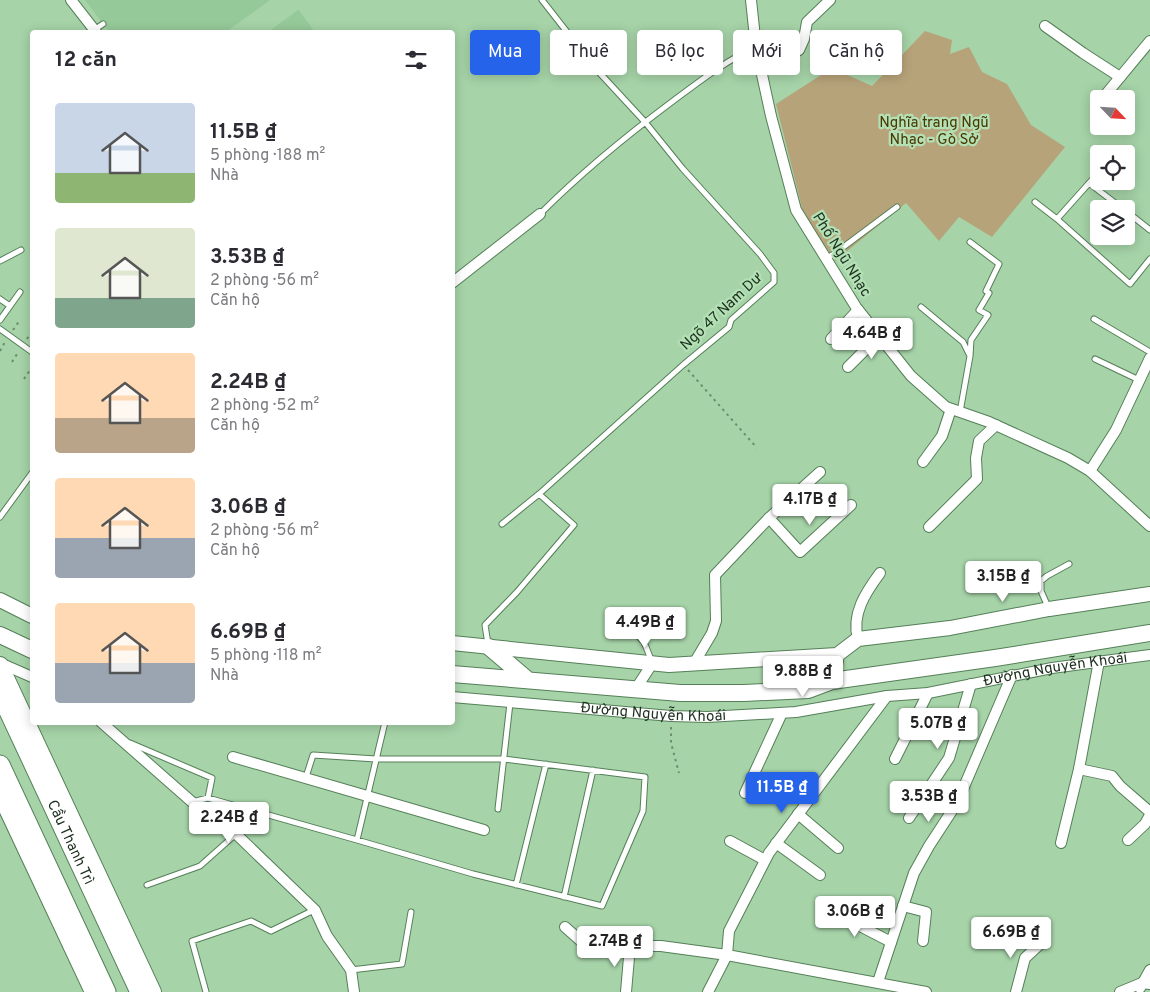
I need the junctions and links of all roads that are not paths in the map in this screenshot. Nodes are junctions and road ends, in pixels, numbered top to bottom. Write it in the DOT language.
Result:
graph roads {
  1 [pos="71,0"];
  2 [pos="543,0"];
  3 [pos="751,0"];
  4 [pos="830,0"];
  5 [pos="103,24"];
  6 [pos="1045,26"];
  7 [pos="94,30"];
  8 [pos="96,30"];
  9 [pos="754,30"];
  10 [pos="1150,41"];
  11 [pos="800,48"];
  12 [pos="733,59"];
  13 [pos="763,75"];
  14 [pos="1120,76"];
  15 [pos="1109,90"];
  16 [pos="645,122"];
  17 [pos="1090,183"];
  18 [pos="1099,190"];
  19 [pos="1112,200"];
  20 [pos="1035,202"];
  21 [pos="897,207"];
  22 [pos="540,214"];
  23 [pos="1135,218"];
  24 [pos="1057,219"];
  25 [pos="1150,230"];
  26 [pos="970,242"];
  27 [pos="21,250"];
  28 [pos="826,259"];
  29 [pos="1150,259"];
  30 [pos="0,261"];
  31 [pos="455,281"];
  32 [pos="20,292"];
  33 [pos="0,299"];
  34 [pos="10,306"];
  35 [pos="921,307"];
  36 [pos="858,310"];
  37 [pos="1094,319"];
  38 [pos="0,320"];
  39 [pos="0,329"];
  40 [pos="879,336"];
  41 [pos="831,339"];
  42 [pos="30,350"];
  43 [pos="1150,352"];
  44 [pos="970,356"];
  45 [pos="1150,358"];
  46 [pos="1095,359"];
  47 [pos="848,367"];
  48 [pos="1140,380"];
  49 [pos="955,411"];
  50 [pos="996,425"];
  51 [pos="923,462"];
  52 [pos="1090,471"];
  53 [pos="820,472"];
  54 [pos="30,475"];
  55 [pos="539,494"];
  56 [pos="851,505"];
  57 [pos="0,517"];
  58 [pos="769,518"];
  59 [pos="502,524"];
  60 [pos="1150,526"];
  61 [pos="929,527"];
  62 [pos="1068,564"];
  63 [pos="880,573"];
  64 [pos="1150,594"];
  65 [pos="0,600"];
  66 [pos="1049,609"];
  67 [pos="30,615"];
  68 [pos="620,616"];
  69 [pos="1150,633"];
  70 [pos="0,636"];
  71 [pos="858,639"];
  72 [pos="455,643"];
  73 [pos="489,647"];
  74 [pos="30,649"];
  75 [pos="837,655"];
  76 [pos="1150,655"];
  77 [pos="1099,661"];
  78 [pos="0,664"];
  79 [pos="652,664"];
  80 [pos="693,665"];
  81 [pos="455,674"];
  82 [pos="1012,675"];
  83 [pos="30,676"];
  84 [pos="528,680"];
  85 [pos="832,681"];
  86 [pos="971,684"];
  87 [pos="635,690"];
  88 [pos="0,692"];
  89 [pos="928,693"];
  90 [pos="455,696"];
  91 [pos="887,696"];
  92 [pos="510,703"];
  93 [pos="782,713"];
  94 [pos="104,725"];
  95 [pos="384,725"];
  96 [pos="123,741"];
  97 [pos="233,757"];
  98 [pos="376,759"];
  99 [pos="504,759"];
  100 [pos="895,760"];
  101 [pos="546,764"];
  102 [pos="0,765"];
  103 [pos="1079,769"];
  104 [pos="593,770"];
  105 [pos="306,777"];
  106 [pos="745,793"];
  107 [pos="0,794"];
  108 [pos="367,796"];
  109 [pos="208,798"];
  110 [pos="0,799"];
  111 [pos="192,802"];
  112 [pos="498,809"];
  113 [pos="798,814"];
  114 [pos="1150,814"];
  115 [pos="909,818"];
  116 [pos="484,830"];
  117 [pos="236,834"];
  118 [pos="357,840"];
  119 [pos="1128,840"];
  120 [pos="730,841"];
  121 [pos="776,843"];
  122 [pos="1061,843"];
  123 [pos="838,848"];
  124 [pos="765,860"];
  125 [pos="820,875"];
  126 [pos="516,884"];
  127 [pos="147,885"];
  128 [pos="564,897"];
  129 [pos="903,906"];
  130 [pos="315,910"];
  131 [pos="831,911"];
  132 [pos="412,912"];
  133 [pos="565,927"];
  134 [pos="923,941"];
  135 [pos="891,942"];
  136 [pos="1039,945"];
  137 [pos="630,946"];
  138 [pos="727,955"];
  139 [pos="351,970"];
  140 [pos="1150,970"];
  141 [pos="878,982"];
  142 [pos="1143,986"];
  143 [pos="92,992"];
  144 [pos="106,992"];
  145 [pos="140,992"];
  146 [pos="153,992"];
  147 [pos="206,992"];
  148 [pos="354,992"];
  149 [pos="626,992"];
  150 [pos="708,992"];
  151 [pos="926,992"];
  152 [pos="1016,992"];
  153 [pos="1120,992"];
  1 -- 7 [label="street"];
  2 -- 16 [label="lane, Ngõ 47 Nam Dư"];
  3 -- 9 [label="street, Phố Ngũ Nhạc"];
  4 -- 11 [label="street"];
  5 -- 8 [label="lane"];
  6 -- 14 [label="street"];
  10 -- 14 [label="street"];
  12 -- 16 [label="lane"];
  13 -- 28 [label="street, Phố Ngũ Nhạc"];
  14 -- 15 [label="street"];
  16 -- 22 [label="lane"];
  16 -- 55 [label="lane, Ngõ 47 Nam Dư"];
  17 -- 24 [label="lane"];
  18 -- 19 [label="lane"];
  20 -- 24 [label="lane"];
  21 -- 28 [label="lane"];
  22 -- 31 [label="street"];
  23 -- 25 [label="lane"];
  24 -- 29 [label="lane"];
  26 -- 44 [label="lane"];
  27 -- 30 [label="lane"];
  28 -- 36 [label="street, Phố Ngũ Nhạc"];
  32 -- 34 [label="lane"];
  33 -- 34 [label="lane"];
  34 -- 38 [label="lane"];
  35 -- 44 [label="lane"];
  36 -- 40 [label="street, Phố Ngũ Nhạc"];
  36 -- 41 [label="street"];
  37 -- 43 [label="lane"];
  39 -- 42 [label="lane"];
  40 -- 47 [label="street"];
  40 -- 49 [label="street, Phố Ngũ Nhạc"];
  44 -- 49 [label="lane"];
  45 -- 48 [label="street"];
  46 -- 48 [label="lane"];
  48 -- 52 [label="street"];
  49 -- 50 [label="street, Phố Ngũ Nhạc"];
  49 -- 51 [label="street"];
  50 -- 52 [label="street, Phố Ngũ Nhạc"];
  50 -- 61 [label="street"];
  52 -- 60 [label="street, Phố Ngũ Nhạc"];
  53 -- 58 [label="street"];
  54 -- 57 [label="lane"];
  55 -- 59 [label="lane, Ngõ 47 Nam Dư"];
  55 -- 73 [label="lane"];
  56 -- 58 [label="street"];
  58 -- 80 [label="street"];
  62 -- 66 [label="lane"];
  63 -- 71 [label="street"];
  64 -- 66 [label="street"];
  65 -- 67 [label="street"];
  66 -- 71 [label="street"];
  68 -- 79 [label="lane"];
  69 -- 85 [label="main road, Đường Nguyễn Khoái"];
  70 -- 74 [label="main road"];
  71 -- 75 [label="street"];
  72 -- 73 [label="street"];
  73 -- 79 [label="street"];
  73 -- 84 [label="main road"];
  75 -- 80 [label="street"];
  75 -- 85 [label="street"];
  76 -- 77 [label="street, Đường Nguyễn Khoái"];
  77 -- 82 [label="street, Đường Nguyễn Khoái"];
  77 -- 103 [label="street"];
  78 -- 83 [label="street"];
  78 -- 146 [label="main road"];
  79 -- 80 [label="street"];
  79 -- 87 [label="street"];
  81 -- 84 [label="main road, Đường Nguyễn Khoái"];
  82 -- 86 [label="street, Đường Nguyễn Khoái"];
  82 -- 129 [label="street"];
  84 -- 87 [label="main road, Đường Nguyễn Khoái"];
  85 -- 87 [label="main road, Đường Nguyễn Khoái"];
  86 -- 89 [label="street, Đường Nguyễn Khoái"];
  86 -- 115 [label="street"];
  88 -- 145 [label="highway, Cầu Thanh Trì"];
  89 -- 91 [label="street, Đường Nguyễn Khoái"];
  89 -- 100 [label="street"];
  90 -- 92 [label="street, Đường Nguyễn Khoái"];
  91 -- 93 [label="street, Đường Nguyễn Khoái"];
  91 -- 113 [label="street"];
  92 -- 93 [label="street, Đường Nguyễn Khoái"];
  92 -- 99 [label="lane"];
  93 -- 106 [label="street"];
  94 -- 96 [label="street"];
  95 -- 98 [label="lane"];
  96 -- 109 [label="lane"];
  96 -- 111 [label="street"];
  97 -- 105 [label="street"];
  98 -- 99 [label="lane"];
  98 -- 105 [label="lane"];
  98 -- 108 [label="lane"];
  99 -- 101 [label="lane"];
  99 -- 112 [label="lane"];
  101 -- 104 [label="lane"];
  101 -- 126 [label="lane"];
  102 -- 144 [label="highway, Cầu Thanh Trì"];
  103 -- 114 [label="street"];
  103 -- 122 [label="street"];
  104 -- 128 [label="lane"];
  104 -- 128 [label="lane"];
  105 -- 108 [label="street"];
  107 -- 143 [label="main road"];
  108 -- 116 [label="street"];
  108 -- 118 [label="lane"];
  109 -- 111 [label="lane"];
  109 -- 118 [label="lane"];
  110 -- 143 [label="street"];
  111 -- 117 [label="street"];
  113 -- 121 [label="street"];
  113 -- 123 [label="street"];
  114 -- 119 [label="street"];
  117 -- 127 [label="lane"];
  117 -- 130 [label="street"];
  118 -- 126 [label="lane"];
  120 -- 124 [label="street"];
  121 -- 124 [label="street"];
  121 -- 125 [label="street"];
  124 -- 138 [label="street"];
  126 -- 128 [label="lane"];
  129 -- 134 [label="street"];
  129 -- 135 [label="street"];
  130 -- 139 [label="street"];
  130 -- 147 [label="lane"];
  131 -- 135 [label="street"];
  132 -- 139 [label="lane"];
  133 -- 137 [label="street"];
  135 -- 141 [label="street"];
  136 -- 152 [label="street"];
  137 -- 138 [label="street"];
  137 -- 149 [label="street"];
  138 -- 141 [label="street"];
  138 -- 150 [label="street"];
  139 -- 148 [label="street"];
  140 -- 142 [label="street"];
  141 -- 151 [label="street"];
  142 -- 153 [label="street"];
}
